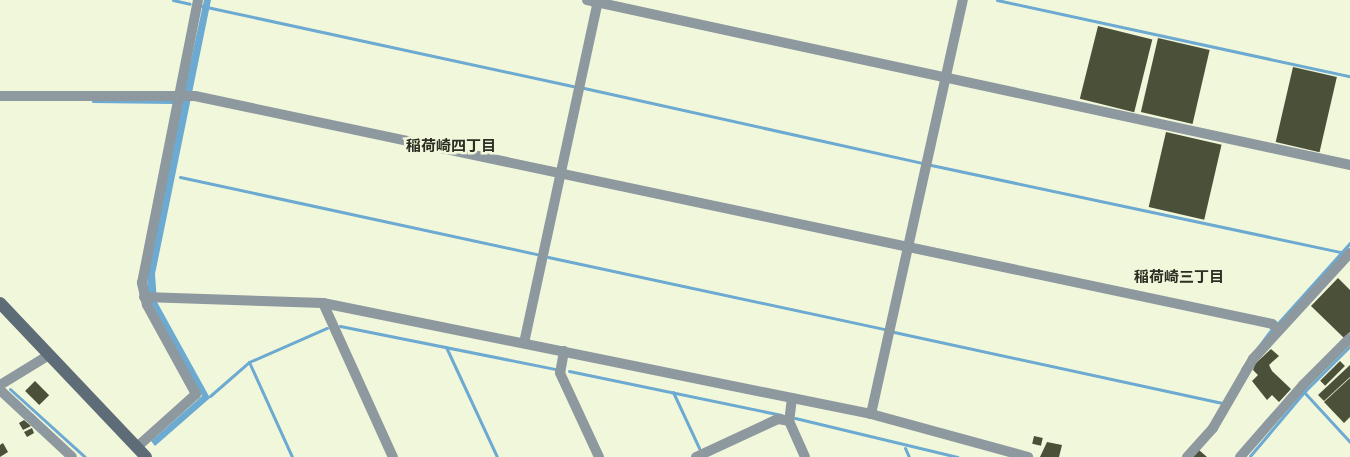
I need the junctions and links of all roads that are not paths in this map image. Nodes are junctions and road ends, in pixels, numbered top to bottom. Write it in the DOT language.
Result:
graph roads {
  1 [pos="198,0"];
  2 [pos="963,0"];
  3 [pos="594,1"];
  4 [pos="946,78"];
  5 [pos="0,96"];
  6 [pos="177,96"];
  7 [pos="1350,165"];
  8 [pos="561,172"];
  9 [pos="910,248"];
  10 [pos="1350,253"];
  11 [pos="145,297"];
  12 [pos="0,302"];
  13 [pos="323,303"];
  14 [pos="1279,329"];
  15 [pos="1350,338"];
  16 [pos="524,343"];
  17 [pos="564,351"];
  18 [pos="49,355"];
  19 [pos="0,385"];
  20 [pos="0,390"];
  21 [pos="792,398"];
  22 [pos="871,414"];
  23 [pos="789,422"];
  24 [pos="137,447"];
  25 [pos="1242,456"];
  26 [pos="72,457"];
  27 [pos="146,457"];
  28 [pos="393,457"];
  29 [pos="598,457"];
  30 [pos="696,457"];
  31 [pos="805,457"];
  32 [pos="1028,457"];
  33 [pos="1187,457"];
  1 -- 6 [label="street"];
  2 -- 4 [label="street"];
  3 -- 4 [label="street"];
  3 -- 8 [label="street"];
  4 -- 7 [label="street"];
  4 -- 9 [label="street"];
  5 -- 6 [label="street"];
  6 -- 8 [label="street"];
  6 -- 11 [label="street"];
  8 -- 9 [label="street"];
  8 -- 16 [label="street"];
  9 -- 14 [label="street"];
  9 -- 22 [label="street"];
  10 -- 14 [label="street"];
  11 -- 13 [label="street"];
  11 -- 24 [label="street"];
  12 -- 18 [label="main road"];
  13 -- 16 [label="street"];
  13 -- 28 [label="street"];
  14 -- 33 [label="street"];
  15 -- 25 [label="street"];
  16 -- 17 [label="street"];
  17 -- 21 [label="street"];
  17 -- 29 [label="street"];
  18 -- 19 [label="street"];
  18 -- 24 [label="main road"];
  20 -- 26 [label="street"];
  21 -- 22 [label="street"];
  21 -- 23 [label="street"];
  22 -- 32 [label="street"];
  23 -- 30 [label="street"];
  23 -- 31 [label="street"];
  24 -- 27 [label="main road"];
}
